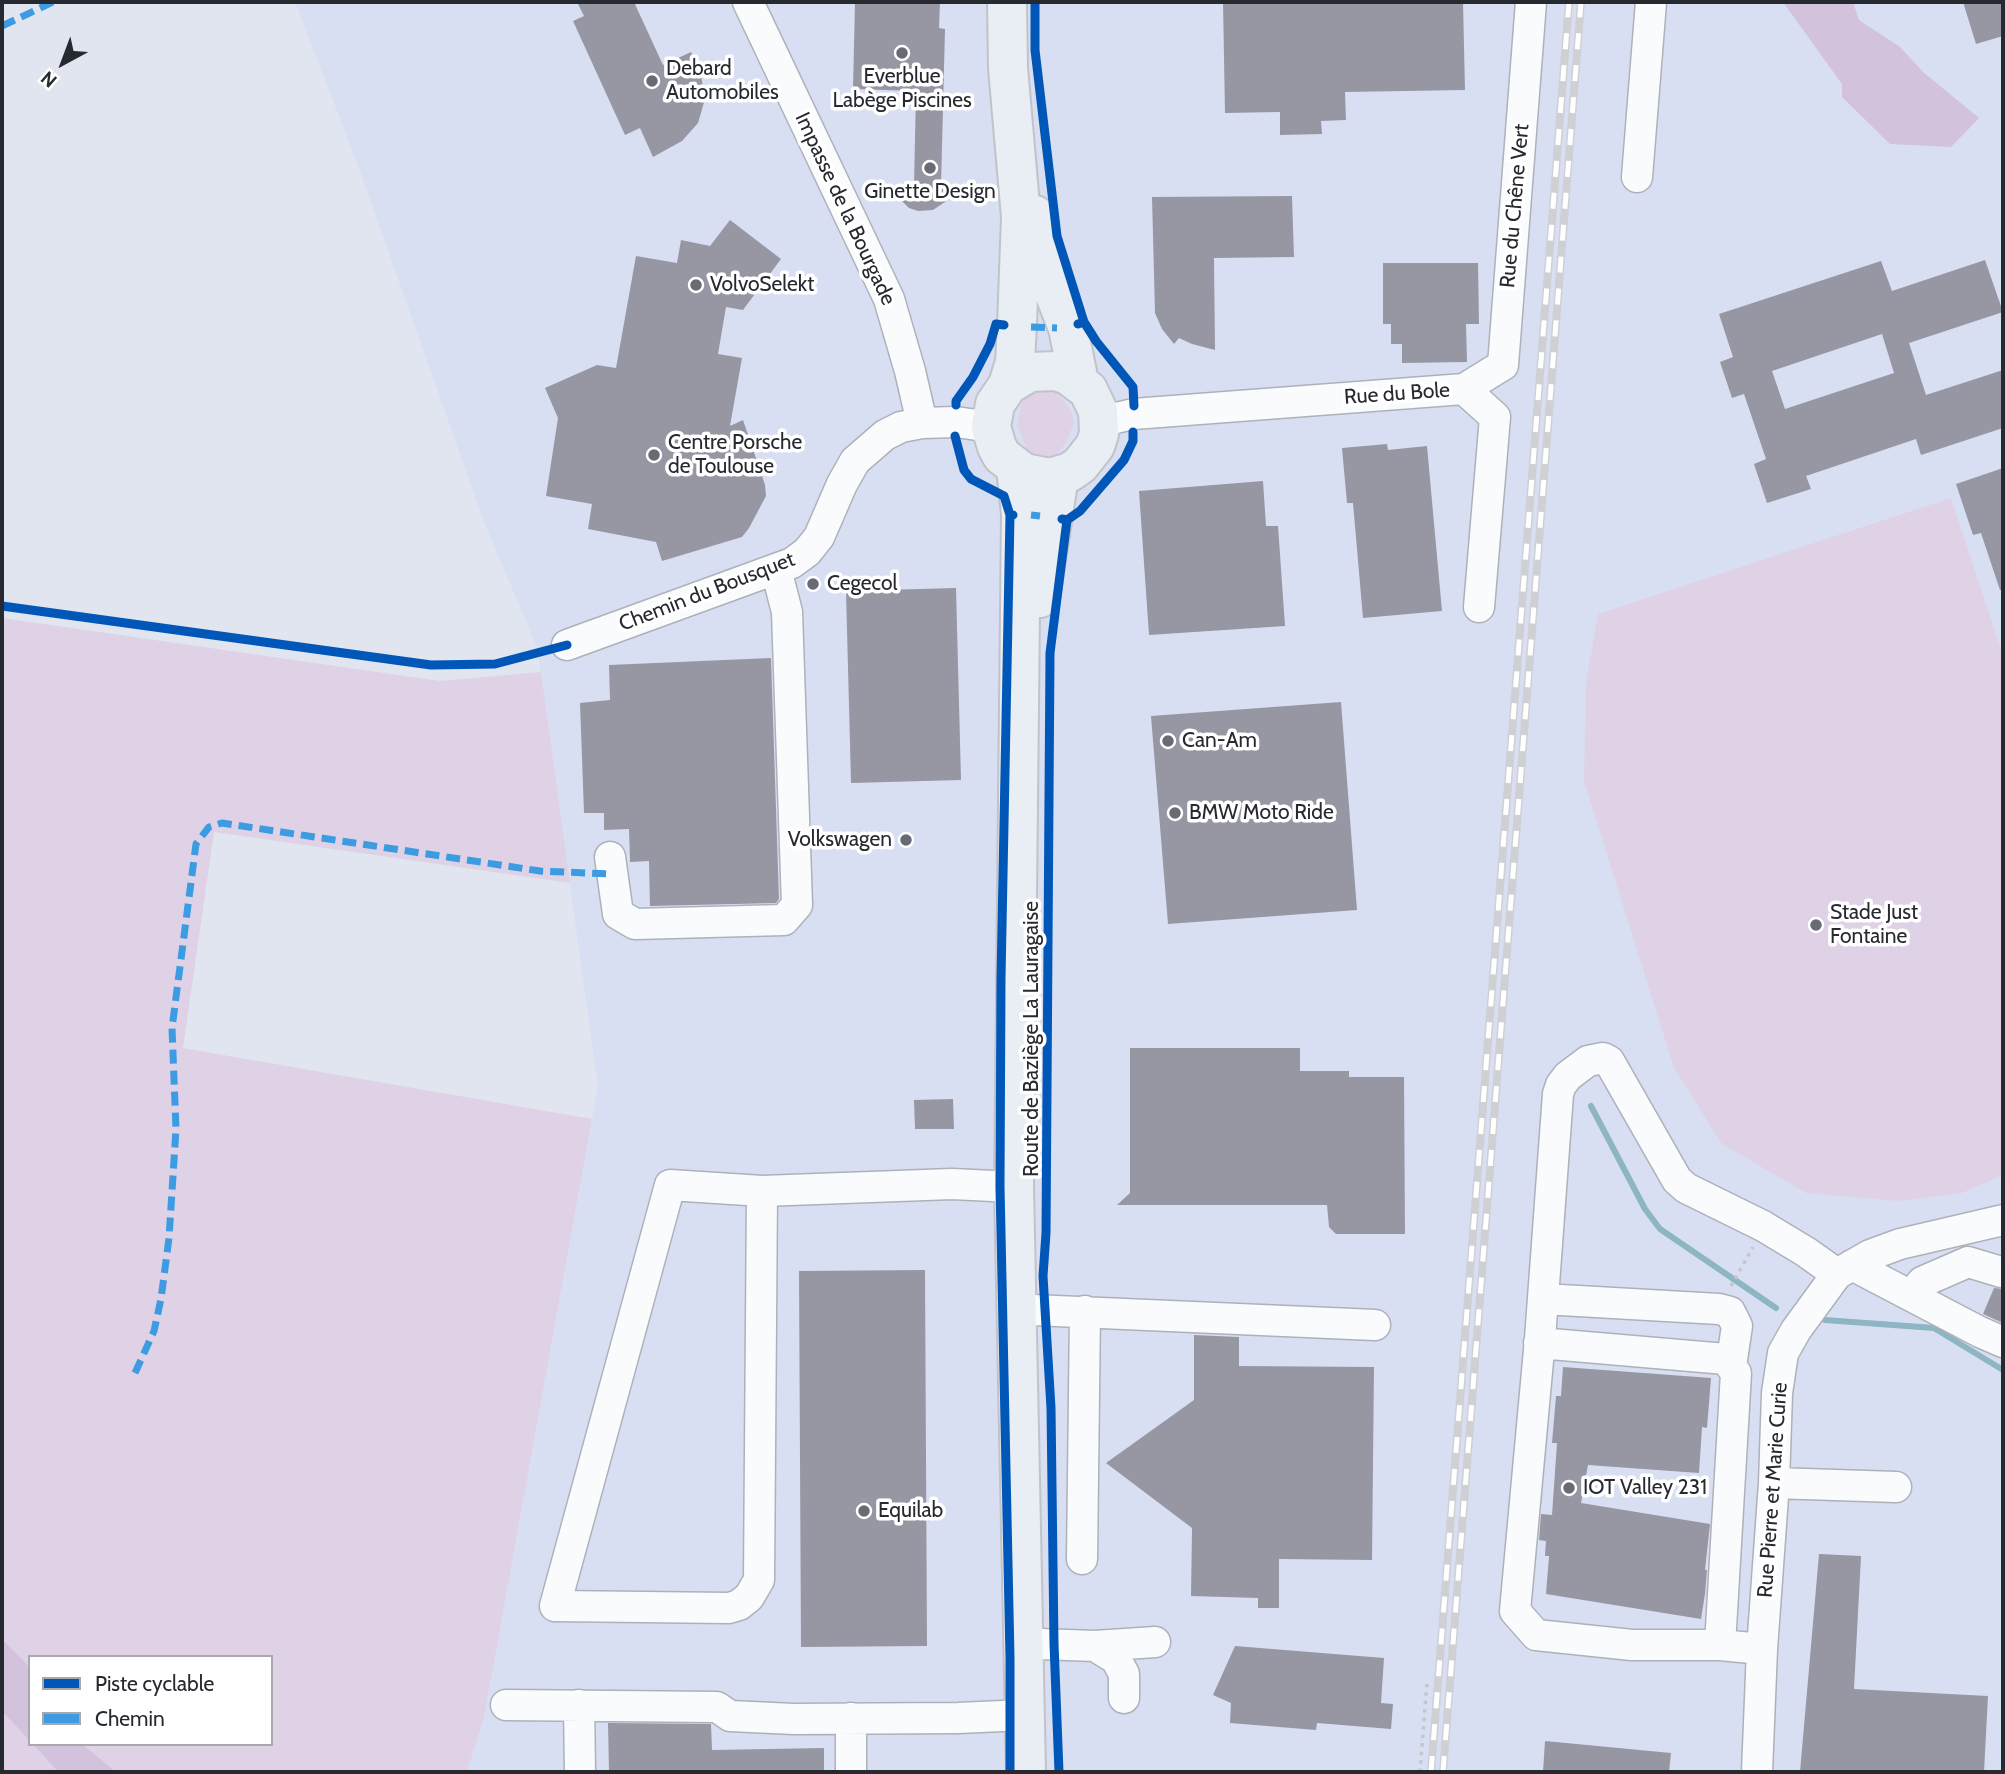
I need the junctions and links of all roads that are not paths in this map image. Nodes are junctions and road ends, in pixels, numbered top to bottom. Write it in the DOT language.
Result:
graph roads {
  1 [pos="748,2"];
  2 [pos="1007,2"];
  3 [pos="1022,2"];
  4 [pos="1531,2"];
  5 [pos="1651,2"];
  6 [pos="1637,177"];
  7 [pos="1079,382"];
  8 [pos="1008,385"];
  9 [pos="1464,389"];
  10 [pos="1100,422"];
  11 [pos="922,423"];
  12 [pos="992,427"];
  13 [pos="1016,469"];
  14 [pos="1059,476"];
  15 [pos="776,569"];
  16 [pos="1479,607"];
  17 [pos="567,645"];
  18 [pos="610,857"];
  19 [pos="1014,1187"];
  20 [pos="762,1191"];
  21 [pos="2003,1220"];
  22 [pos="2001,1272"];
  23 [pos="1837,1278"];
  24 [pos="1912,1296"];
  25 [pos="1543,1300"];
  26 [pos="1033,1310"];
  27 [pos="1085,1311"];
  28 [pos="1375,1325"];
  29 [pos="2003,1342"];
  30 [pos="1539,1343"];
  31 [pos="1731,1366"];
  32 [pos="1774,1483"];
  33 [pos="1896,1487"];
  34 [pos="1082,1559"];
  35 [pos="1155,1642"];
  36 [pos="1040,1644"];
  37 [pos="1720,1645"];
  38 [pos="1094,1646"];
  39 [pos="1762,1649"];
  40 [pos="1124,1698"];
  41 [pos="506,1705"];
  42 [pos="579,1705"];
  43 [pos="1025,1715"];
  44 [pos="851,1718"];
  45 [pos="580,1772"];
  46 [pos="851,1772"];
  47 [pos="1026,1772"];
  48 [pos="1043,1772"];
  49 [pos="1757,1772"];
  1 -- 11 [label="street, Impasse de la Bourgade"];
  2 -- 8 [label="main road"];
  3 -- 7 [label="main road"];
  4 -- 9 [label="street, Rue du Chêne Vert"];
  5 -- 6 [label="street"];
  7 -- 8 [label="main road"];
  7 -- 10 [label="main road"];
  8 -- 12 [label="main road"];
  9 -- 10 [label="street, Rue du Bole"];
  9 -- 16 [label="street, Rue du Bole"];
  10 -- 14 [label="main road"];
  11 -- 12 [label="street, Chemin du Bousquet"];
  11 -- 15 [label="street, Chemin du Bousquet"];
  12 -- 13 [label="main road"];
  13 -- 14 [label="main road"];
  13 -- 19 [label="main road, Route de Baziège La Lauragaise"];
  14 -- 26 [label="main road, Route de Baziège La Lauragaise"];
  15 -- 17 [label="street, Chemin du Bousquet"];
  15 -- 18 [label="street"];
  19 -- 20 [label="street"];
  19 -- 43 [label="main road, Route de Baziège La Lauragaise"];
  20 -- 20 [label="street"];
  21 -- 23 [label="street"];
  22 -- 24 [label="street"];
  23 -- 24 [label="street"];
  23 -- 25 [label="street"];
  23 -- 32 [label="street, Rue Pierre et Marie Curie"];
  24 -- 29 [label="street"];
  25 -- 30 [label="street"];
  25 -- 31 [label="street"];
  26 -- 27 [label="street"];
  26 -- 36 [label="main road, Route de Baziège La Lauragaise"];
  27 -- 28 [label="street"];
  27 -- 34 [label="street"];
  30 -- 31 [label="street"];
  30 -- 37 [label="street"];
  31 -- 37 [label="street"];
  32 -- 33 [label="street"];
  32 -- 39 [label="street, Rue Pierre et Marie Curie"];
  35 -- 38 [label="street"];
  36 -- 38 [label="street"];
  36 -- 48 [label="main road, Route de Baziège La Lauragaise"];
  37 -- 39 [label="street"];
  38 -- 40 [label="street"];
  39 -- 49 [label="street, Rue Pierre et Marie Curie"];
  41 -- 42 [label="street"];
  42 -- 44 [label="street"];
  42 -- 45 [label="street"];
  43 -- 44 [label="street"];
  43 -- 47 [label="main road, Route de Baziège La Lauragaise"];
  44 -- 46 [label="street"];
}
